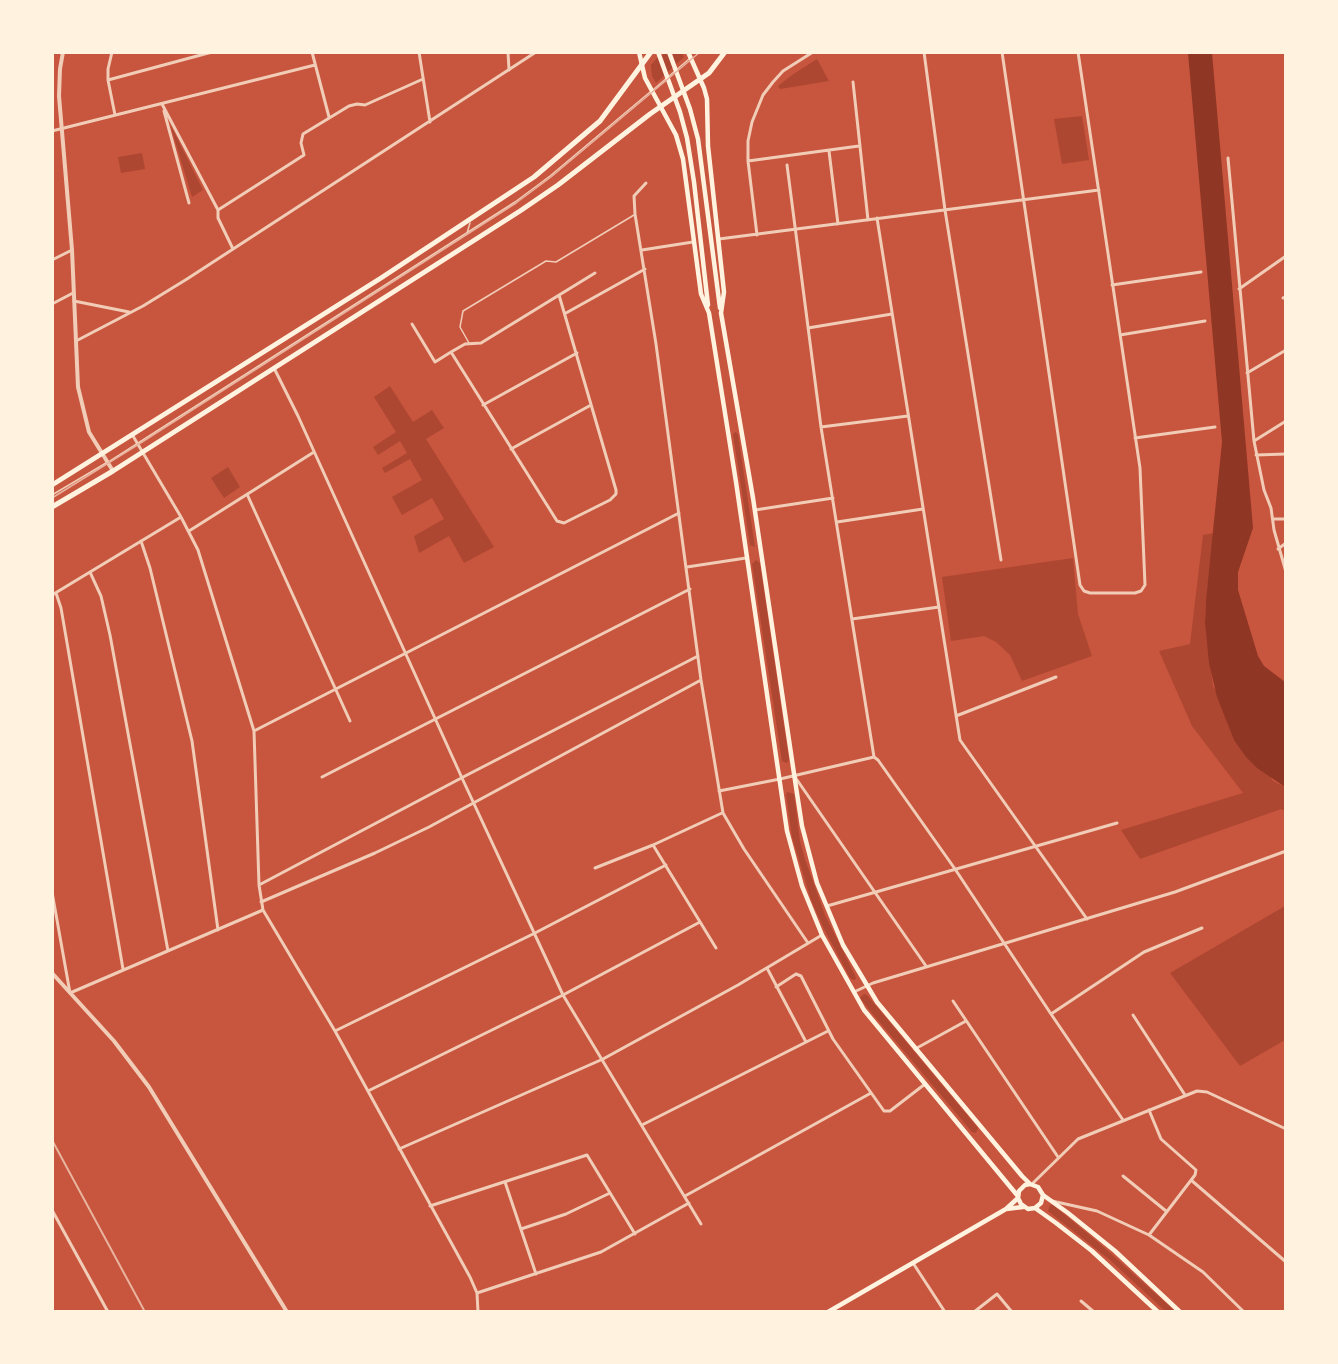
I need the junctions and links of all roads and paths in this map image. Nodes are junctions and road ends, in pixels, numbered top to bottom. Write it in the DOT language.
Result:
graph roads {
  1 [pos="63,52"];
  2 [pos="112,52"];
  3 [pos="213,52"];
  4 [pos="312,52"];
  5 [pos="419,52"];
  6 [pos="508,52"];
  7 [pos="536,52"];
  8 [pos="639,52"];
  9 [pos="651,52"];
  10 [pos="658,52"];
  11 [pos="669,52"];
  12 [pos="687,52"];
  13 [pos="697,52"];
  14 [pos="725,52"];
  15 [pos="813,52"];
  16 [pos="924,52"];
  17 [pos="1002,52"];
  18 [pos="1078,52"];
  19 [pos="690,58"];
  20 [pos="641,64"];
  21 [pos="315,65"];
  22 [pos="509,70"];
  23 [pos="423,79"];
  24 [pos="108,80"];
  25 [pos="700,80"];
  26 [pos="853,82"];
  27 [pos="651,91"];
  28 [pos="162,104"];
  29 [pos="660,107"];
  30 [pos="115,116"];
  31 [pos="329,117"];
  32 [pos="430,122"];
  33 [pos="60,129"];
  34 [pos="52,131"];
  35 [pos="860,146"];
  36 [pos="828,150"];
  37 [pos="1228,158"];
  38 [pos="748,161"];
  39 [pos="787,165"];
  40 [pos="646,183"];
  41 [pos="1099,190"];
  42 [pos="1024,200"];
  43 [pos="189,203"];
  44 [pos="218,210"];
  45 [pos="945,210"];
  46 [pos="635,214"];
  47 [pos="471,219"];
  48 [pos="877,219"];
  49 [pos="868,220"];
  50 [pos="838,224"];
  51 [pos="794,229"];
  52 [pos="467,233"];
  53 [pos="757,234"];
  54 [pos="719,239"];
  55 [pos="693,242"];
  56 [pos="233,249"];
  57 [pos="72,250"];
  58 [pos="641,250"];
  59 [pos="1286,256"];
  60 [pos="52,260"];
  61 [pos="645,269"];
  62 [pos="1201,272"];
  63 [pos="595,273"];
  64 [pos="1112,285"];
  65 [pos="1239,289"];
  66 [pos="73,293"];
  67 [pos="560,295"];
  68 [pos="74,300"];
  69 [pos="52,304"];
  70 [pos="131,313"];
  71 [pos="566,313"];
  72 [pos="709,313"];
  73 [pos="721,313"];
  74 [pos="892,314"];
  75 [pos="1205,321"];
  76 [pos="412,324"];
  77 [pos="807,328"];
  78 [pos="1120,334"];
  79 [pos="75,342"];
  80 [pos="470,344"];
  81 [pos="1286,350"];
  82 [pos="451,352"];
  83 [pos="577,353"];
  84 [pos="274,368"];
  85 [pos="1247,373"];
  86 [pos="483,405"];
  87 [pos="591,405"];
  88 [pos="908,416"];
  89 [pos="1286,421"];
  90 [pos="821,427"];
  91 [pos="1215,427"];
  92 [pos="133,435"];
  93 [pos="1136,438"];
  94 [pos="1254,441"];
  95 [pos="138,443"];
  96 [pos="511,448"];
  97 [pos="143,451"];
  98 [pos="314,452"];
  99 [pos="1256,454"];
  100 [pos="1286,454"];
  101 [pos="102,455"];
  102 [pos="107,462"];
  103 [pos="112,471"];
  104 [pos="52,485"];
  105 [pos="247,494"];
  106 [pos="52,495"];
  107 [pos="833,498"];
  108 [pos="52,507"];
  109 [pos="923,509"];
  110 [pos="755,510"];
  111 [pos="679,513"];
  112 [pos="181,517"];
  113 [pos="1273,519"];
  114 [pos="1286,519"];
  115 [pos="837,522"];
  116 [pos="189,531"];
  117 [pos="141,542"];
  118 [pos="1286,543"];
  119 [pos="1278,549"];
  120 [pos="746,558"];
  121 [pos="1001,560"];
  122 [pos="687,567"];
  123 [pos="90,572"];
  124 [pos="1286,572"];
  125 [pos="690,589"];
  126 [pos="54,594"];
  127 [pos="939,607"];
  128 [pos="851,620"];
  129 [pos="406,653"];
  130 [pos="698,656"];
  131 [pos="1056,677"];
  132 [pos="701,680"];
  133 [pos="336,690"];
  134 [pos="956,716"];
  135 [pos="350,721"];
  136 [pos="436,721"];
  137 [pos="254,731"];
  138 [pos="874,757"];
  139 [pos="794,775"];
  140 [pos="322,777"];
  141 [pos="462,778"];
  142 [pos="780,779"];
  143 [pos="719,791"];
  144 [pos="474,804"];
  145 [pos="723,813"];
  146 [pos="1117,823"];
  147 [pos="653,844"];
  148 [pos="1036,847"];
  149 [pos="1286,851"];
  150 [pos="666,865"];
  151 [pos="595,868"];
  152 [pos="955,869"];
  153 [pos="259,885"];
  154 [pos="52,892"];
  155 [pos="874,892"];
  156 [pos="261,903"];
  157 [pos="826,906"];
  158 [pos="263,910"];
  159 [pos="1087,919"];
  160 [pos="700,921"];
  161 [pos="1202,928"];
  162 [pos="218,930"];
  163 [pos="533,934"];
  164 [pos="822,935"];
  165 [pos="808,943"];
  166 [pos="1004,944"];
  167 [pos="716,948"];
  168 [pos="168,951"];
  169 [pos="926,967"];
  170 [pos="767,968"];
  171 [pos="123,969"];
  172 [pos="52,973"];
  173 [pos="867,986"];
  174 [pos="776,987"];
  175 [pos="854,992"];
  176 [pos="70,993"];
  177 [pos="563,995"];
  178 [pos="953,1001"];
  179 [pos="1050,1014"];
  180 [pos="1133,1015"];
  181 [pos="966,1021"];
  182 [pos="335,1031"];
  183 [pos="828,1031"];
  184 [pos="806,1042"];
  185 [pos="915,1049"];
  186 [pos="603,1059"];
  187 [pos="926,1083"];
  188 [pos="368,1091"];
  189 [pos="871,1093"];
  190 [pos="1185,1095"];
  191 [pos="1149,1110"];
  192 [pos="1123,1120"];
  193 [pos="642,1125"];
  194 [pos="1286,1129"];
  195 [pos="979,1136"];
  196 [pos="399,1149"];
  197 [pos="1058,1157"];
  198 [pos="1123,1176"];
  199 [pos="1191,1180"];
  200 [pos="505,1182"];
  201 [pos="1031,1184"];
  202 [pos="610,1193"];
  203 [pos="1043,1195"];
  204 [pos="685,1196"];
  205 [pos="1018,1196"];
  206 [pos="1052,1201"];
  207 [pos="689,1203"];
  208 [pos="430,1206"];
  209 [pos="1023,1207"];
  210 [pos="1006,1209"];
  211 [pos="1035,1209"];
  212 [pos="52,1210"];
  213 [pos="1167,1211"];
  214 [pos="701,1224"];
  215 [pos="521,1229"];
  216 [pos="635,1234"];
  217 [pos="1149,1235"];
  218 [pos="913,1262"];
  219 [pos="1286,1262"];
  220 [pos="536,1274"];
  221 [pos="477,1293"];
  222 [pos="1082,1301"];
  223 [pos="840,1305"];
  224 [pos="108,1311"];
  225 [pos="287,1311"];
  226 [pos="478,1311"];
  227 [pos="828,1311"];
  228 [pos="843,1311"];
  229 [pos="945,1311"];
  230 [pos="974,1311"];
  231 [pos="1012,1311"];
  232 [pos="1094,1311"];
  233 [pos="1158,1311"];
  234 [pos="1180,1311"];
  235 [pos="1244,1311"];
  1 -- 33 [label="street"];
  2 -- 24 [label="street"];
  3 -- 24 [label="street"];
  4 -- 21 [label="street"];
  5 -- 23 [label="street"];
  6 -- 22 [label="street"];
  7 -- 22 [label="street"];
  8 -- 20 [label="main road"];
  9 -- 20 [label="main road"];
  10 -- 72 [label="main road"];
  11 -- 73 [label="main road"];
  12 -- 19 [label="main road"];
  13 -- 19 [label="lane"];
  14 -- 25 [label="main road"];
  15 -- 38 [label="street"];
  16 -- 45 [label="street"];
  17 -- 42 [label="street"];
  18 -- 41 [label="street"];
  19 -- 25 [label="main road"];
  19 -- 27 [label="lane"];
  20 -- 27 [label="main road"];
  20 -- 47 [label="main road"];
  21 -- 28 [label="street"];
  21 -- 31 [label="street"];
  22 -- 32 [label="street"];
  23 -- 31 [label="street"];
  23 -- 32 [label="street"];
  24 -- 30 [label="street"];
  25 -- 29 [label="main road"];
  25 -- 54 [label="main road"];
  26 -- 35 [label="street"];
  27 -- 29 [label="main road"];
  27 -- 52 [label="lane"];
  28 -- 30 [label="street"];
  28 -- 43 [label="street"];
  28 -- 44 [label="street"];
  29 -- 55 [label="main road"];
  29 -- 84 [label="main road"];
  30 -- 33 [label="street"];
  31 -- 44 [label="street"];
  32 -- 56 [label="street"];
  33 -- 34 [label="street"];
  33 -- 57 [label="street"];
  35 -- 36 [label="street"];
  35 -- 49 [label="street"];
  36 -- 38 [label="street"];
  36 -- 50 [label="street"];
  37 -- 65 [label="street"];
  38 -- 53 [label="street"];
  39 -- 51 [label="street"];
  40 -- 46 [label="street"];
  41 -- 42 [label="street"];
  41 -- 64 [label="street"];
  42 -- 45 [label="street"];
  42 -- 93 [label="street"];
  44 -- 56 [label="street"];
  45 -- 48 [label="street"];
  45 -- 121 [label="street"];
  46 -- 58 [label="street"];
  46 -- 80 [label="lane"];
  47 -- 52 [label="lane"];
  47 -- 92 [label="main road"];
  48 -- 49 [label="street"];
  48 -- 74 [label="street"];
  49 -- 50 [label="street"];
  50 -- 51 [label="street"];
  51 -- 53 [label="street"];
  51 -- 77 [label="street"];
  52 -- 95 [label="lane"];
  53 -- 54 [label="street"];
  54 -- 73 [label="main road"];
  55 -- 58 [label="street"];
  55 -- 72 [label="main road"];
  56 -- 70 [label="street"];
  57 -- 60 [label="street"];
  57 -- 66 [label="street"];
  58 -- 61 [label="street"];
  59 -- 65 [label="street"];
  61 -- 71 [label="street"];
  61 -- 111 [label="street"];
  62 -- 64 [label="street"];
  63 -- 67 [label="street"];
  64 -- 78 [label="street"];
  65 -- 85 [label="street"];
  66 -- 68 [label="street"];
  66 -- 69 [label="street"];
  67 -- 71 [label="street"];
  67 -- 80 [label="street"];
  68 -- 70 [label="street"];
  68 -- 79 [label="street"];
  70 -- 79 [label="street"];
  71 -- 83 [label="street"];
  72 -- 120 [label="main road"];
  73 -- 110 [label="main road"];
  74 -- 77 [label="street"];
  74 -- 88 [label="street"];
  75 -- 78 [label="street"];
  76 -- 82 [label="street"];
  77 -- 90 [label="street"];
  78 -- 93 [label="street"];
  79 -- 101 [label="street"];
  80 -- 82 [label="street"];
  81 -- 85 [label="street"];
  82 -- 86 [label="street"];
  83 -- 86 [label="street"];
  83 -- 87 [label="street"];
  84 -- 97 [label="main road"];
  84 -- 98 [label="street"];
  85 -- 94 [label="street"];
  86 -- 96 [label="street"];
  87 -- 96 [label="street"];
  87 -- 96 [label="street"];
  88 -- 90 [label="street"];
  88 -- 109 [label="street"];
  89 -- 94 [label="street"];
  90 -- 107 [label="street"];
  91 -- 93 [label="street"];
  92 -- 95 [label="street"];
  92 -- 101 [label="main road"];
  94 -- 99 [label="street"];
  95 -- 97 [label="street"];
  95 -- 102 [label="lane"];
  97 -- 103 [label="main road"];
  97 -- 112 [label="street"];
  98 -- 105 [label="street"];
  98 -- 129 [label="street"];
  99 -- 100 [label="street"];
  99 -- 113 [label="street"];
  101 -- 102 [label="street"];
  101 -- 104 [label="main road"];
  102 -- 103 [label="street"];
  102 -- 106 [label="lane"];
  103 -- 108 [label="main road"];
  105 -- 116 [label="street"];
  105 -- 133 [label="street"];
  107 -- 110 [label="street"];
  107 -- 115 [label="street"];
  109 -- 115 [label="street"];
  109 -- 127 [label="street"];
  110 -- 139 [label="main road"];
  111 -- 122 [label="street"];
  111 -- 129 [label="street"];
  112 -- 116 [label="street"];
  112 -- 117 [label="street"];
  113 -- 114 [label="street"];
  113 -- 119 [label="street"];
  115 -- 128 [label="street"];
  116 -- 137 [label="street"];
  117 -- 123 [label="street"];
  117 -- 162 [label="street"];
  118 -- 119 [label="street"];
  119 -- 124 [label="street"];
  120 -- 122 [label="street"];
  120 -- 142 [label="main road"];
  122 -- 125 [label="street"];
  123 -- 126 [label="street"];
  123 -- 168 [label="street"];
  125 -- 130 [label="street"];
  125 -- 136 [label="street"];
  126 -- 171 [label="street"];
  127 -- 128 [label="street"];
  127 -- 134 [label="street"];
  128 -- 138 [label="street"];
  129 -- 133 [label="street"];
  129 -- 136 [label="street"];
  130 -- 132 [label="street"];
  130 -- 141 [label="street"];
  131 -- 134 [label="street"];
  132 -- 143 [label="street"];
  132 -- 144 [label="street"];
  133 -- 135 [label="street"];
  133 -- 137 [label="street"];
  134 -- 148 [label="street"];
  136 -- 140 [label="street"];
  136 -- 141 [label="street"];
  137 -- 153 [label="street"];
  138 -- 139 [label="street"];
  138 -- 152 [label="street"];
  139 -- 142 [label="street"];
  139 -- 155 [label="street"];
  139 -- 157 [label="main road"];
  141 -- 144 [label="street"];
  141 -- 153 [label="street"];
  142 -- 143 [label="street"];
  142 -- 164 [label="main road"];
  143 -- 145 [label="street"];
  144 -- 156 [label="street"];
  144 -- 163 [label="street"];
  145 -- 147 [label="street"];
  145 -- 165 [label="street"];
  146 -- 148 [label="street"];
  147 -- 150 [label="street"];
  147 -- 151 [label="street"];
  148 -- 152 [label="street"];
  148 -- 159 [label="street"];
  149 -- 159 [label="street"];
  150 -- 160 [label="street"];
  150 -- 163 [label="street"];
  152 -- 155 [label="street"];
  152 -- 166 [label="street"];
  153 -- 156 [label="street"];
  154 -- 176 [label="street"];
  155 -- 157 [label="street"];
  155 -- 169 [label="street"];
  156 -- 158 [label="street"];
  157 -- 173 [label="main road"];
  158 -- 162 [label="street"];
  158 -- 182 [label="street"];
  159 -- 166 [label="street"];
  160 -- 167 [label="street"];
  160 -- 177 [label="street"];
  161 -- 179 [label="street"];
  162 -- 168 [label="street"];
  163 -- 177 [label="street"];
  163 -- 182 [label="street"];
  164 -- 165 [label="street"];
  164 -- 175 [label="main road"];
  165 -- 170 [label="street"];
  166 -- 169 [label="street"];
  166 -- 179 [label="street"];
  168 -- 171 [label="street"];
  169 -- 173 [label="street"];
  170 -- 174 [label="street"];
  170 -- 186 [label="street"];
  171 -- 176 [label="street"];
  172 -- 176 [label="street"];
  173 -- 175 [label="street"];
  173 -- 185 [label="main road"];
  174 -- 183 [label="street"];
  174 -- 184 [label="street"];
  175 -- 187 [label="main road"];
  176 -- 225 [label="street"];
  177 -- 186 [label="street"];
  177 -- 188 [label="street"];
  178 -- 181 [label="street"];
  179 -- 192 [label="street"];
  180 -- 190 [label="street"];
  181 -- 185 [label="street"];
  181 -- 197 [label="street"];
  182 -- 188 [label="street"];
  183 -- 184 [label="street"];
  183 -- 189 [label="street"];
  184 -- 193 [label="street"];
  185 -- 195 [label="main road"];
  186 -- 193 [label="street"];
  186 -- 196 [label="street"];
  187 -- 189 [label="street"];
  187 -- 195 [label="main road"];
  188 -- 196 [label="street"];
  189 -- 204 [label="street"];
  190 -- 191 [label="street"];
  190 -- 194 [label="street"];
  191 -- 192 [label="street"];
  191 -- 199 [label="street"];
  192 -- 197 [label="street"];
  193 -- 204 [label="street"];
  195 -- 201 [label="main road"];
  195 -- 205 [label="main road"];
  196 -- 208 [label="street"];
  197 -- 201 [label="street"];
  198 -- 213 [label="street"];
  199 -- 213 [label="street"];
  199 -- 219 [label="street"];
  200 -- 202 [label="street"];
  200 -- 208 [label="street"];
  200 -- 215 [label="street"];
  201 -- 203 [label="main road"];
  201 -- 205 [label="main road"];
  202 -- 215 [label="street"];
  202 -- 216 [label="street"];
  203 -- 206 [label="main road"];
  203 -- 211 [label="main road"];
  204 -- 207 [label="street"];
  205 -- 209 [label="main road"];
  205 -- 210 [label="main road"];
  206 -- 217 [label="street"];
  206 -- 234 [label="main road"];
  207 -- 214 [label="street"];
  207 -- 216 [label="street"];
  208 -- 221 [label="street"];
  209 -- 210 [label="main road"];
  209 -- 211 [label="main road"];
  210 -- 218 [label="main road"];
  211 -- 233 [label="main road"];
  212 -- 224 [label="street"];
  213 -- 217 [label="street"];
  215 -- 220 [label="street"];
  216 -- 220 [label="street"];
  217 -- 235 [label="street"];
  218 -- 223 [label="main road"];
  218 -- 229 [label="street"];
  220 -- 221 [label="street"];
  221 -- 226 [label="street"];
  222 -- 232 [label="street"];
  223 -- 227 [label="main road"];
  223 -- 228 [label="street"];
  230 -- 231 [label="street"];
}
